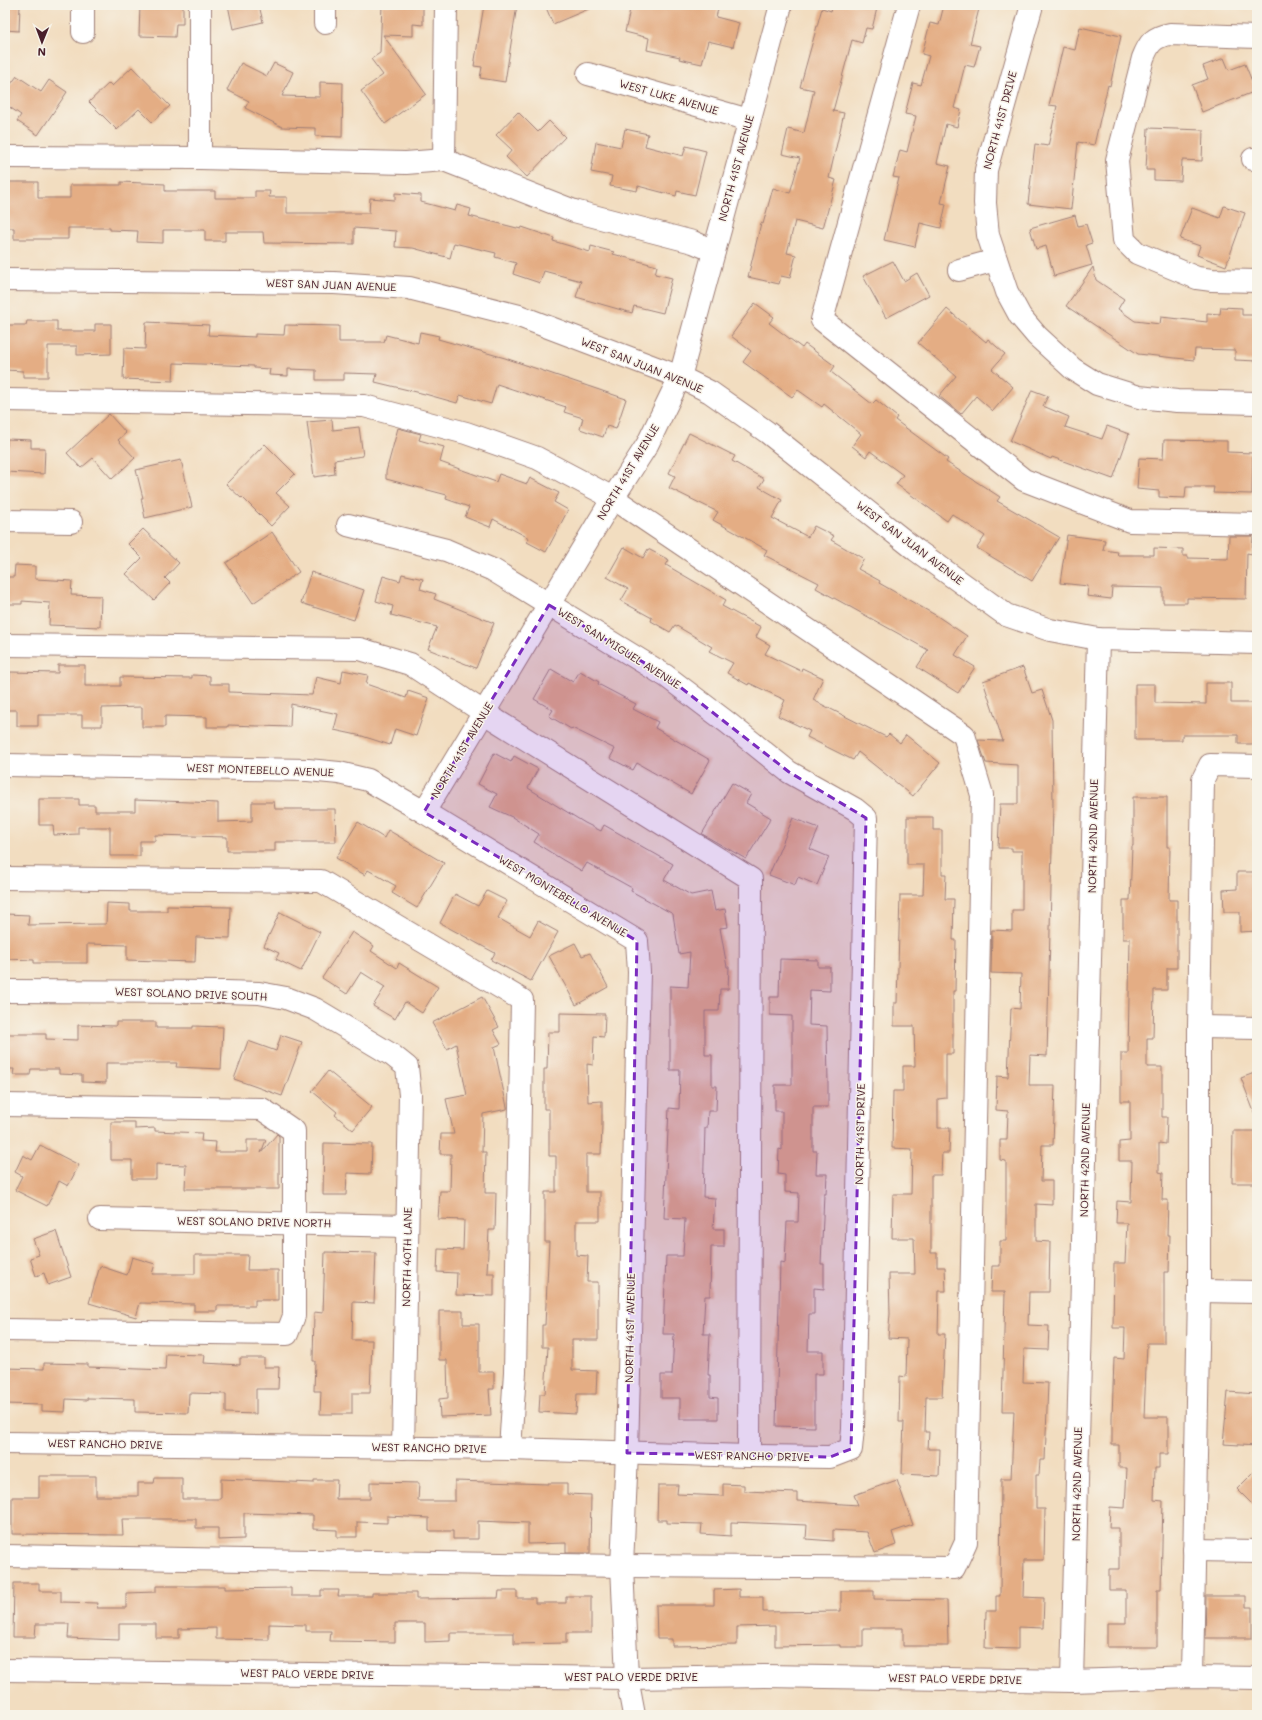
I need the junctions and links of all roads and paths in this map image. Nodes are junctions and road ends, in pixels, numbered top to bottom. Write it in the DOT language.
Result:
graph roads {
  1 [pos="83,5"];
  2 [pos="200,5"];
  3 [pos="446,5"];
  4 [pos="781,5"];
  5 [pos="909,5"];
  6 [pos="1032,5"];
  7 [pos="82,32"];
  8 [pos="1257,37"];
  9 [pos="588,74"];
  10 [pos="749,120"];
  11 [pos="5,157"];
  12 [pos="200,158"];
  13 [pos="444,160"];
  14 [pos="714,251"];
  15 [pos="996,260"];
  16 [pos="959,270"];
  17 [pos="5,280"];
  18 [pos="1257,281"];
  19 [pos="680,377"];
  20 [pos="5,400"];
  21 [pos="1257,403"];
  22 [pos="613,498"];
  23 [pos="5,521"];
  24 [pos="71,522"];
  25 [pos="1257,524"];
  26 [pos="348,525"];
  27 [pos="549,604"];
  28 [pos="1098,639"];
  29 [pos="1257,643"];
  30 [pos="5,645"];
  31 [pos="485,714"];
  32 [pos="5,765"];
  33 [pos="1257,766"];
  34 [pos="424,812"];
  35 [pos="866,818"];
  36 [pos="5,878"];
  37 [pos="637,941"];
  38 [pos="5,990"];
  39 [pos="1199,1027"];
  40 [pos="1257,1028"];
  41 [pos="407,1067"];
  42 [pos="5,1106"];
  43 [pos="100,1218"];
  44 [pos="294,1223"];
  45 [pos="408,1226"];
  46 [pos="1199,1291"];
  47 [pos="1257,1292"];
  48 [pos="5,1330"];
  49 [pos="5,1443"];
  50 [pos="403,1448"];
  51 [pos="510,1449"];
  52 [pos="851,1449"];
  53 [pos="627,1453"];
  54 [pos="749,1456"];
  55 [pos="1194,1550"];
  56 [pos="1257,1551"];
  57 [pos="5,1556"];
  58 [pos="622,1566"];
  59 [pos="5,1670"];
  60 [pos="1192,1677"];
  61 [pos="627,1678"];
  62 [pos="1257,1678"];
  63 [pos="1072,1681"];
  64 [pos="634,1715"];
  1 -- 7 [label="street"];
  2 -- 12 [label="street"];
  3 -- 13 [label="street"];
  4 -- 10 [label="street, NORTH 41ST AVENUE"];
  5 -- 25 [label="street"];
  6 -- 15 [label="street, NORTH 41ST DRIVE"];
  8 -- 18 [label="street"];
  9 -- 10 [label="street, WEST LUKE AVENUE"];
  10 -- 14 [label="street, NORTH 41ST AVENUE"];
  11 -- 12 [label="street"];
  12 -- 13 [label="street"];
  13 -- 14 [label="street"];
  14 -- 19 [label="street, NORTH 41ST AVENUE"];
  15 -- 16 [label="street"];
  15 -- 21 [label="street, NORTH 41ST DRIVE"];
  17 -- 19 [label="street, WEST SAN JUAN AVENUE"];
  19 -- 22 [label="street, NORTH 41ST AVENUE"];
  19 -- 28 [label="street, WEST SAN JUAN AVENUE"];
  20 -- 22 [label="street"];
  22 -- 27 [label="street, NORTH 41ST AVENUE"];
  22 -- 58 [label="street"];
  23 -- 24 [label="street"];
  26 -- 27 [label="street, WEST SAN MIGUEL AVENUE"];
  27 -- 31 [label="street, NORTH 41ST AVENUE"];
  27 -- 35 [label="street, WEST SAN MIGUEL AVENUE"];
  28 -- 29 [label="street, WEST SAN JUAN AVENUE"];
  28 -- 63 [label="street, NORTH 42ND AVENUE"];
  30 -- 31 [label="street"];
  31 -- 34 [label="street, NORTH 41ST AVENUE"];
  31 -- 54 [label="street"];
  32 -- 34 [label="street, WEST MONTEBELLO AVENUE"];
  33 -- 39 [label="street"];
  34 -- 37 [label="street, WEST MONTEBELLO AVENUE"];
  35 -- 52 [label="street, NORTH 41ST DRIVE"];
  36 -- 51 [label="street"];
  37 -- 53 [label="street, NORTH 41ST AVENUE"];
  38 -- 41 [label="street, WEST SOLANO DRIVE SOUTH"];
  39 -- 40 [label="street"];
  39 -- 46 [label="street"];
  41 -- 45 [label="street, NORTH 40TH LANE"];
  42 -- 44 [label="street"];
  43 -- 44 [label="street, WEST SOLANO DRIVE NORTH"];
  44 -- 45 [label="street, WEST SOLANO DRIVE NORTH"];
  44 -- 48 [label="street"];
  45 -- 50 [label="street, NORTH 40TH LANE"];
  46 -- 47 [label="street"];
  46 -- 55 [label="street"];
  49 -- 50 [label="street, WEST RANCHO DRIVE"];
  50 -- 51 [label="street, WEST RANCHO DRIVE"];
  51 -- 53 [label="street, WEST RANCHO DRIVE"];
  52 -- 54 [label="street, WEST RANCHO DRIVE"];
  53 -- 54 [label="street, WEST RANCHO DRIVE"];
  53 -- 58 [label="street, NORTH 41ST AVENUE"];
  55 -- 56 [label="street"];
  55 -- 60 [label="street"];
  57 -- 58 [label="street"];
  58 -- 61 [label="street, NORTH 41ST AVENUE"];
  59 -- 61 [label="street, WEST PALO VERDE DRIVE"];
  60 -- 62 [label="street, WEST PALO VERDE DRIVE"];
  60 -- 63 [label="street, WEST PALO VERDE DRIVE"];
  61 -- 63 [label="street, WEST PALO VERDE DRIVE"];
  61 -- 64 [label="street, NORTH 41ST AVENUE"];
}
